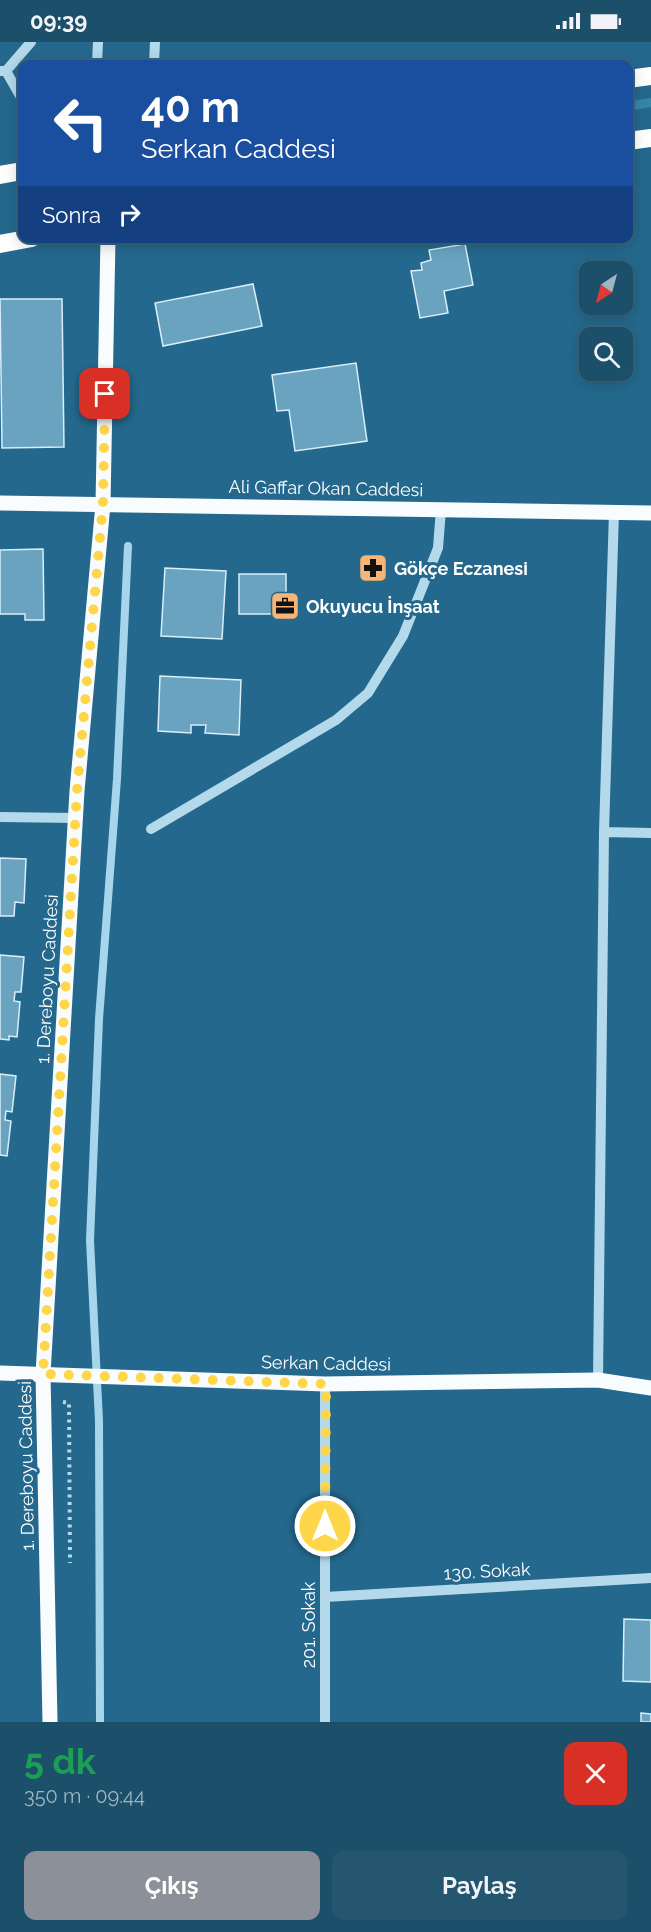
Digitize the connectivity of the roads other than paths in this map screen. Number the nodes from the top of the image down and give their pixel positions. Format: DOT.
graph roads {
  1 [pos="31,42"];
  2 [pos="98,42"];
  3 [pos="155,42"];
  4 [pos="98,60"];
  5 [pos="154,60"];
  6 [pos="3,71"];
  7 [pos="651,76"];
  8 [pos="633,78"];
  9 [pos="18,93"];
  10 [pos="651,138"];
  11 [pos="633,140"];
  12 [pos="18,172"];
  13 [pos="0,175"];
  14 [pos="18,241"];
  15 [pos="108,243"];
  16 [pos="0,244"];
  17 [pos="0,503"];
  18 [pos="103,504"];
  19 [pos="441,509"];
  20 [pos="614,512"];
  21 [pos="651,513"];
  22 [pos="0,817"];
  23 [pos="76,818"];
  24 [pos="151,829"];
  25 [pos="604,832"];
  26 [pos="651,833"];
  27 [pos="0,1373"];
  28 [pos="43,1374"];
  29 [pos="598,1380"];
  30 [pos="326,1384"];
  31 [pos="651,1388"];
  32 [pos="651,1578"];
  33 [pos="325,1597"];
  34 [pos="50,1722"];
  35 [pos="325,1722"];
  1 -- 6 [label="street"];
  2 -- 4 [label="street"];
  3 -- 5 [label="street"];
  6 -- 9 [label="street"];
  7 -- 8 [label="highway"];
  10 -- 11 [label="highway"];
  12 -- 13 [label="highway"];
  14 -- 16 [label="highway"];
  15 -- 18 [label="main road, 1. Dereboyu Caddesi"];
  17 -- 18 [label="main road, Ali Gaffar Okan Caddesi"];
  18 -- 19 [label="main road, Ali Gaffar Okan Caddesi"];
  18 -- 23 [label="main road, 1. Dereboyu Caddesi"];
  19 -- 20 [label="main road, Ali Gaffar Okan Caddesi"];
  19 -- 24 [label="street"];
  20 -- 21 [label="main road, Ali Gaffar Okan Caddesi"];
  20 -- 25 [label="street"];
  22 -- 23 [label="street"];
  23 -- 28 [label="main road, 1. Dereboyu Caddesi"];
  25 -- 26 [label="street"];
  25 -- 29 [label="street"];
  27 -- 28 [label="main road, Serkan Caddesi"];
  28 -- 30 [label="main road, Serkan Caddesi"];
  28 -- 34 [label="main road, 1. Dereboyu Caddesi"];
  29 -- 30 [label="main road, Serkan Caddesi"];
  29 -- 31 [label="main road, Serkan Caddesi"];
  30 -- 33 [label="street, 201. Sokak"];
  32 -- 33 [label="street, 130. Sokak"];
  33 -- 35 [label="street, 201. Sokak"];
}
